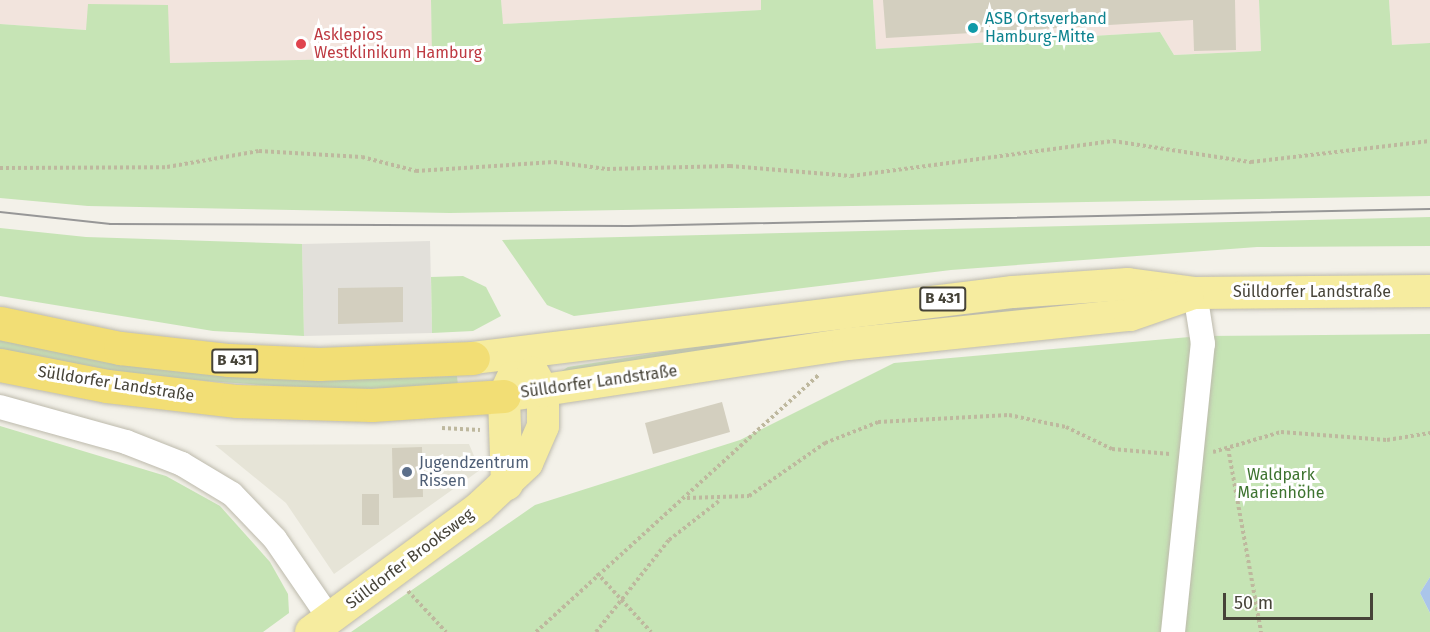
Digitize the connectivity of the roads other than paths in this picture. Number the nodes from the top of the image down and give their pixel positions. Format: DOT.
graph roads {
  1 [pos="1430,291"];
  2 [pos="1195,293"];
  3 [pos="0,323"];
  4 [pos="523,354"];
  5 [pos="473,358"];
  6 [pos="0,364"];
  7 [pos="543,391"];
  8 [pos="504,396"];
  9 [pos="0,407"];
  10 [pos="507,484"];
  11 [pos="320,626"];
  12 [pos="1173,632"];
  1 -- 2 [label="main road, Sülldorfer Landstraße / B 431"];
  2 -- 4 [label="main road, Sülldorfer Landstraße / B 431"];
  2 -- 7 [label="main road, Sülldorfer Landstraße / B 431"];
  2 -- 12 [label="street"];
  3 -- 5 [label="highway, Sülldorfer Landstraße / B 431"];
  4 -- 5 [label="main road, Sülldorfer Landstraße / B 431"];
  4 -- 7 [label="main road, Sülldorfer Brooksweg"];
  4 -- 8 [label="main road"];
  6 -- 8 [label="highway, Sülldorfer Landstraße / B 431"];
  7 -- 8 [label="main road, Sülldorfer Landstraße / B 431"];
  7 -- 10 [label="main road, Sülldorfer Brooksweg"];
  8 -- 10 [label="main road"];
  9 -- 11 [label="street"];
  10 -- 11 [label="main road, Sülldorfer Brooksweg"];
}
